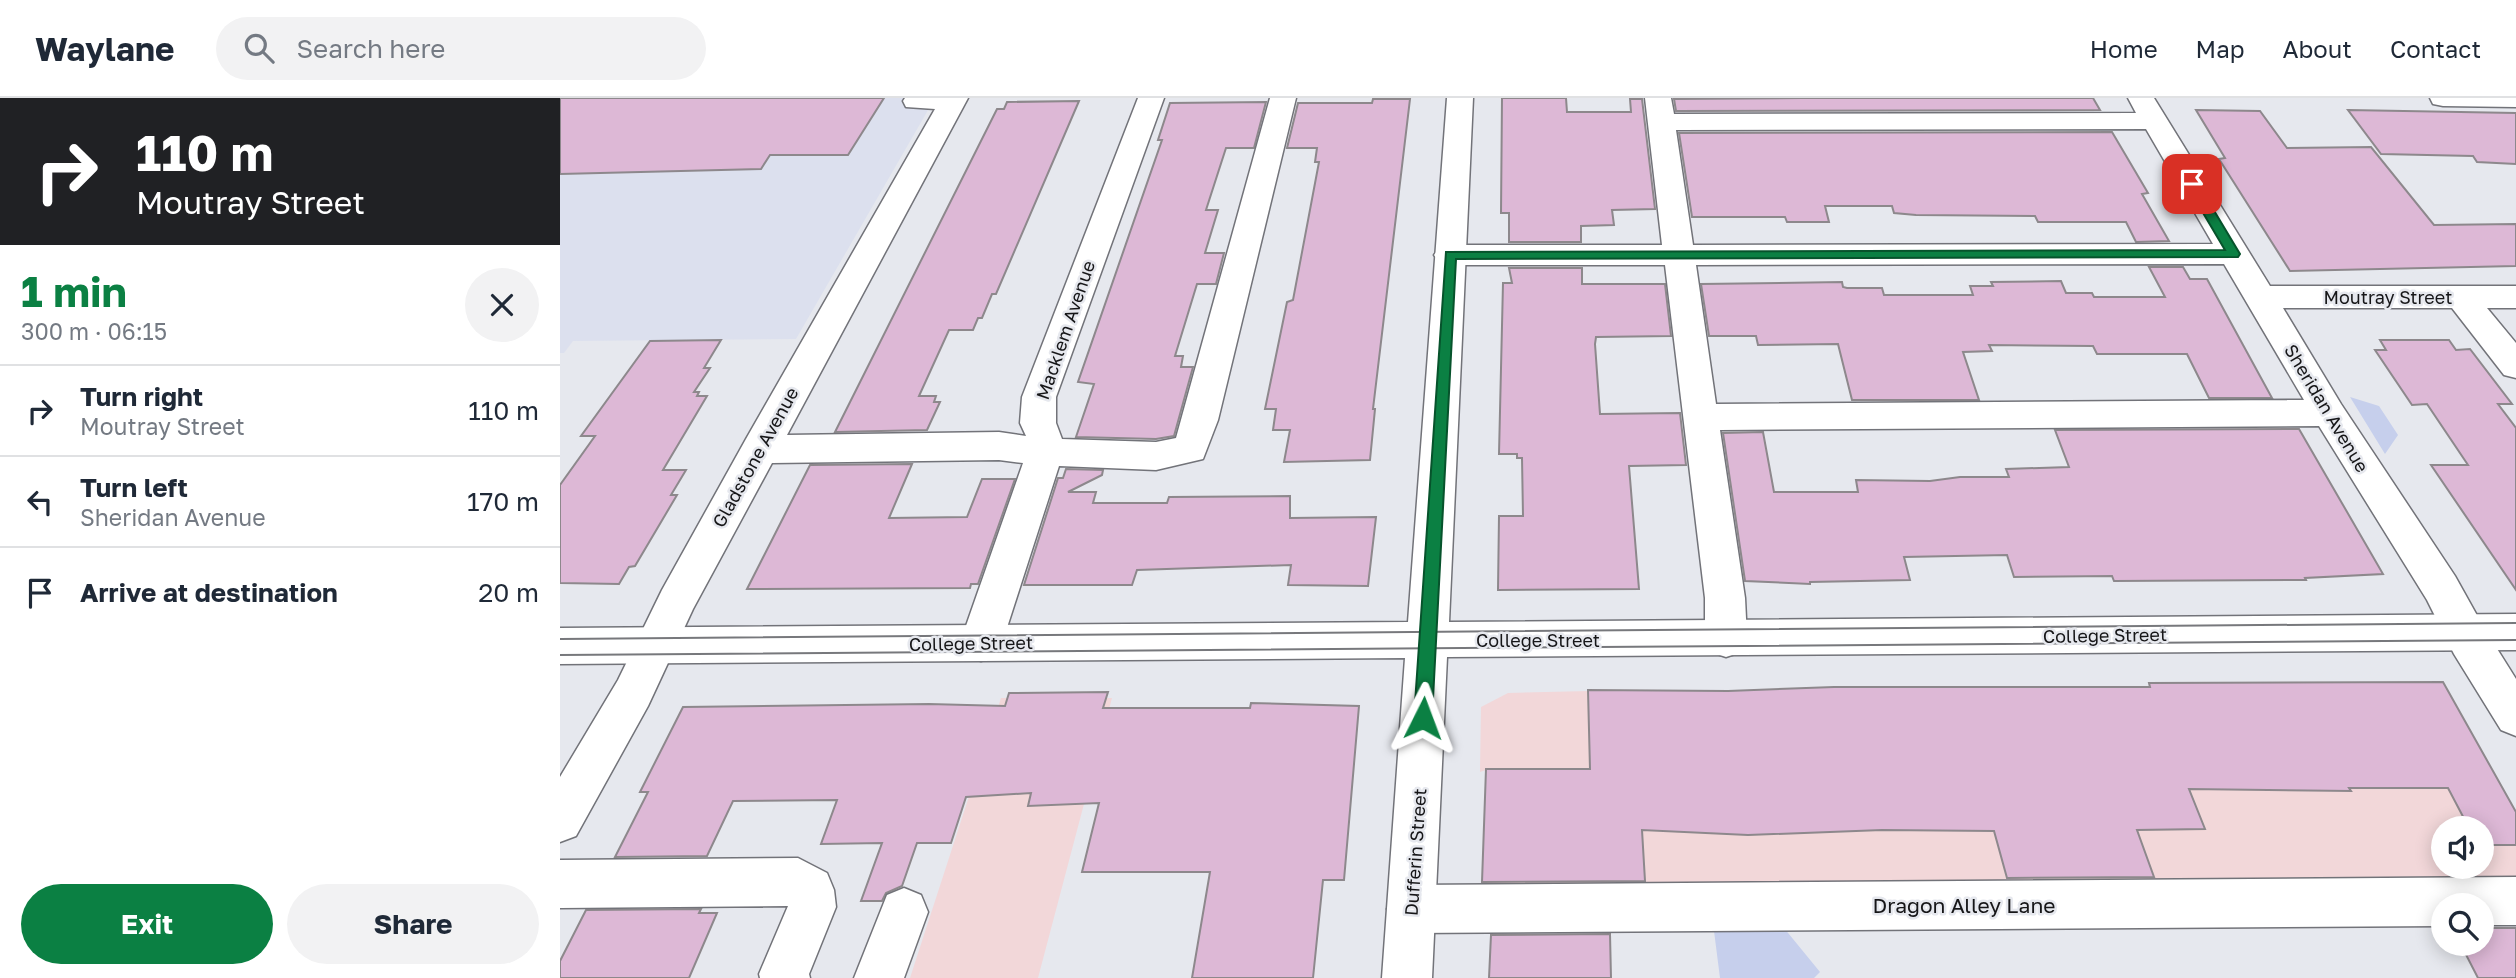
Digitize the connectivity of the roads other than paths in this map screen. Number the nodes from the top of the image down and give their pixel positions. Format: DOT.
graph roads {
  1 [pos="1283,98"];
  2 [pos="1460,98"];
  3 [pos="2443,98"];
  4 [pos="955,99"];
  5 [pos="1150,99"];
  6 [pos="2516,99"];
  7 [pos="916,101"];
  8 [pos="2148,109"];
  9 [pos="1659,110"];
  10 [pos="1680,254"];
  11 [pos="2234,254"];
  12 [pos="1450,255"];
  13 [pos="2261,297"];
  14 [pos="2460,297"];
  15 [pos="2516,297"];
  16 [pos="2516,366"];
  17 [pos="2329,413"];
  18 [pos="1699,417"];
  19 [pos="759,449"];
  20 [pos="1045,452"];
  21 [pos="2464,632"];
  22 [pos="2516,632"];
  23 [pos="1726,639"];
  24 [pos="1428,641"];
  25 [pos="981,643"];
  26 [pos="560,646"];
  27 [pos="655,648"];
  28 [pos="2516,716"];
  29 [pos="560,820"];
  30 [pos="560,884"];
  31 [pos="2516,901"];
  32 [pos="1411,909"];
  33 [pos="904,912"];
  34 [pos="785,978"];
  35 [pos="879,978"];
  36 [pos="1407,978"];
  1 -- 20 [label="street"];
  2 -- 12 [label="street, Dufferin Street"];
  3 -- 6 [label="street"];
  4 -- 7 [label="street"];
  4 -- 19 [label="street, Gladstone Avenue"];
  5 -- 20 [label="street, Macklem Avenue"];
  8 -- 9 [label="street"];
  8 -- 11 [label="street, Sheridan Avenue"];
  9 -- 10 [label="street"];
  10 -- 11 [label="street"];
  10 -- 12 [label="street"];
  10 -- 18 [label="street"];
  11 -- 13 [label="street, Sheridan Avenue"];
  12 -- 24 [label="street, Dufferin Street"];
  13 -- 14 [label="street, Moutray Street"];
  13 -- 17 [label="street, Sheridan Avenue"];
  14 -- 15 [label="street, Moutray Street"];
  14 -- 16 [label="street"];
  17 -- 18 [label="street"];
  17 -- 21 [label="street, Sheridan Avenue"];
  18 -- 23 [label="street"];
  19 -- 20 [label="street"];
  19 -- 27 [label="street, Gladstone Avenue"];
  20 -- 25 [label="street, Macklem Avenue"];
  21 -- 22 [label="street, College Street"];
  21 -- 23 [label="street, College Street"];
  21 -- 28 [label="street, Sheridan Avenue"];
  23 -- 24 [label="street, College Street"];
  24 -- 25 [label="street, College Street"];
  24 -- 32 [label="street, Dufferin Street"];
  25 -- 27 [label="street, College Street"];
  26 -- 27 [label="street, College Street"];
  27 -- 29 [label="street, Gladstone Avenue"];
  30 -- 34 [label="street"];
  31 -- 32 [label="street, Dragon Alley Lane"];
  32 -- 36 [label="street, Dufferin Street"];
  33 -- 35 [label="street"];
}
